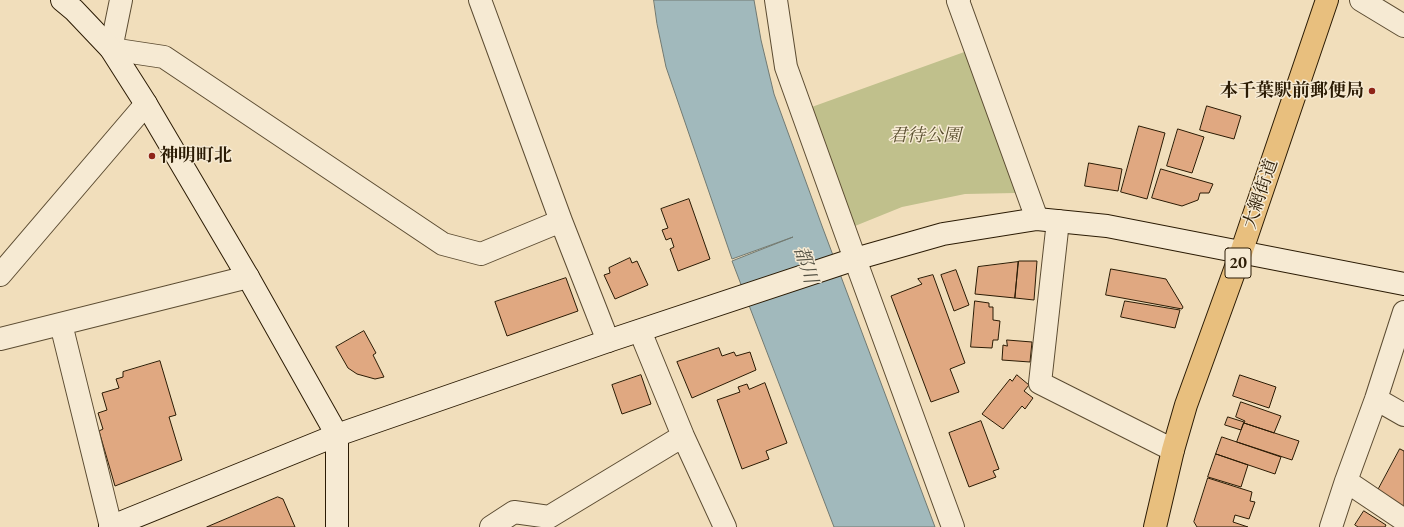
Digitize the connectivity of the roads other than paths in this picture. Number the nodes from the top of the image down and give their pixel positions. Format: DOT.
graph roads {
  1 [pos="62,0"];
  2 [pos="121,0"];
  3 [pos="480,0"];
  4 [pos="776,0"];
  5 [pos="957,0"];
  6 [pos="1327,0"];
  7 [pos="1361,0"];
  8 [pos="1404,26"];
  9 [pos="111,49"];
  10 [pos="146,104"];
  11 [pos="1048,220"];
  12 [pos="561,221"];
  13 [pos="1241,253"];
  14 [pos="855,259"];
  15 [pos="0,275"];
  16 [pos="248,277"];
  17 [pos="1404,284"];
  18 [pos="1404,312"];
  19 [pos="61,324"];
  20 [pos="640,331"];
  21 [pos="0,339"];
  22 [pos="608,342"];
  23 [pos="1376,399"];
  24 [pos="1404,415"];
  25 [pos="337,435"];
  26 [pos="683,436"];
  27 [pos="1173,450"];
  28 [pos="1346,482"];
  29 [pos="146,520"];
  30 [pos="1404,520"];
  31 [pos="110,527"];
  32 [pos="337,527"];
  33 [pos="492,527"];
  34 [pos="725,527"];
  35 [pos="953,527"];
  36 [pos="1155,527"];
  37 [pos="1331,527"];
  1 -- 9 [label="street"];
  2 -- 9 [label="street"];
  3 -- 12 [label="street"];
  4 -- 14 [label="street"];
  5 -- 11 [label="street"];
  6 -- 13 [label="main road, 大網街道 / 20"];
  7 -- 8 [label="street"];
  9 -- 10 [label="street"];
  9 -- 12 [label="street"];
  10 -- 15 [label="street"];
  10 -- 16 [label="street"];
  11 -- 13 [label="street"];
  11 -- 14 [label="street"];
  11 -- 27 [label="street"];
  12 -- 22 [label="street"];
  13 -- 17 [label="street"];
  13 -- 27 [label="main road, 大網街道 / 20"];
  14 -- 20 [label="street"];
  14 -- 35 [label="street"];
  16 -- 19 [label="street"];
  16 -- 25 [label="street"];
  18 -- 23 [label="street"];
  19 -- 21 [label="street"];
  19 -- 31 [label="street"];
  20 -- 22 [label="street"];
  20 -- 26 [label="street"];
  22 -- 25 [label="street"];
  23 -- 24 [label="street"];
  23 -- 28 [label="street"];
  25 -- 29 [label="street"];
  25 -- 32 [label="street"];
  26 -- 33 [label="street"];
  26 -- 34 [label="street"];
  27 -- 36 [label="main road, 大網街道 / 20"];
  28 -- 30 [label="street"];
  28 -- 37 [label="street"];
  29 -- 31 [label="street"];
}
